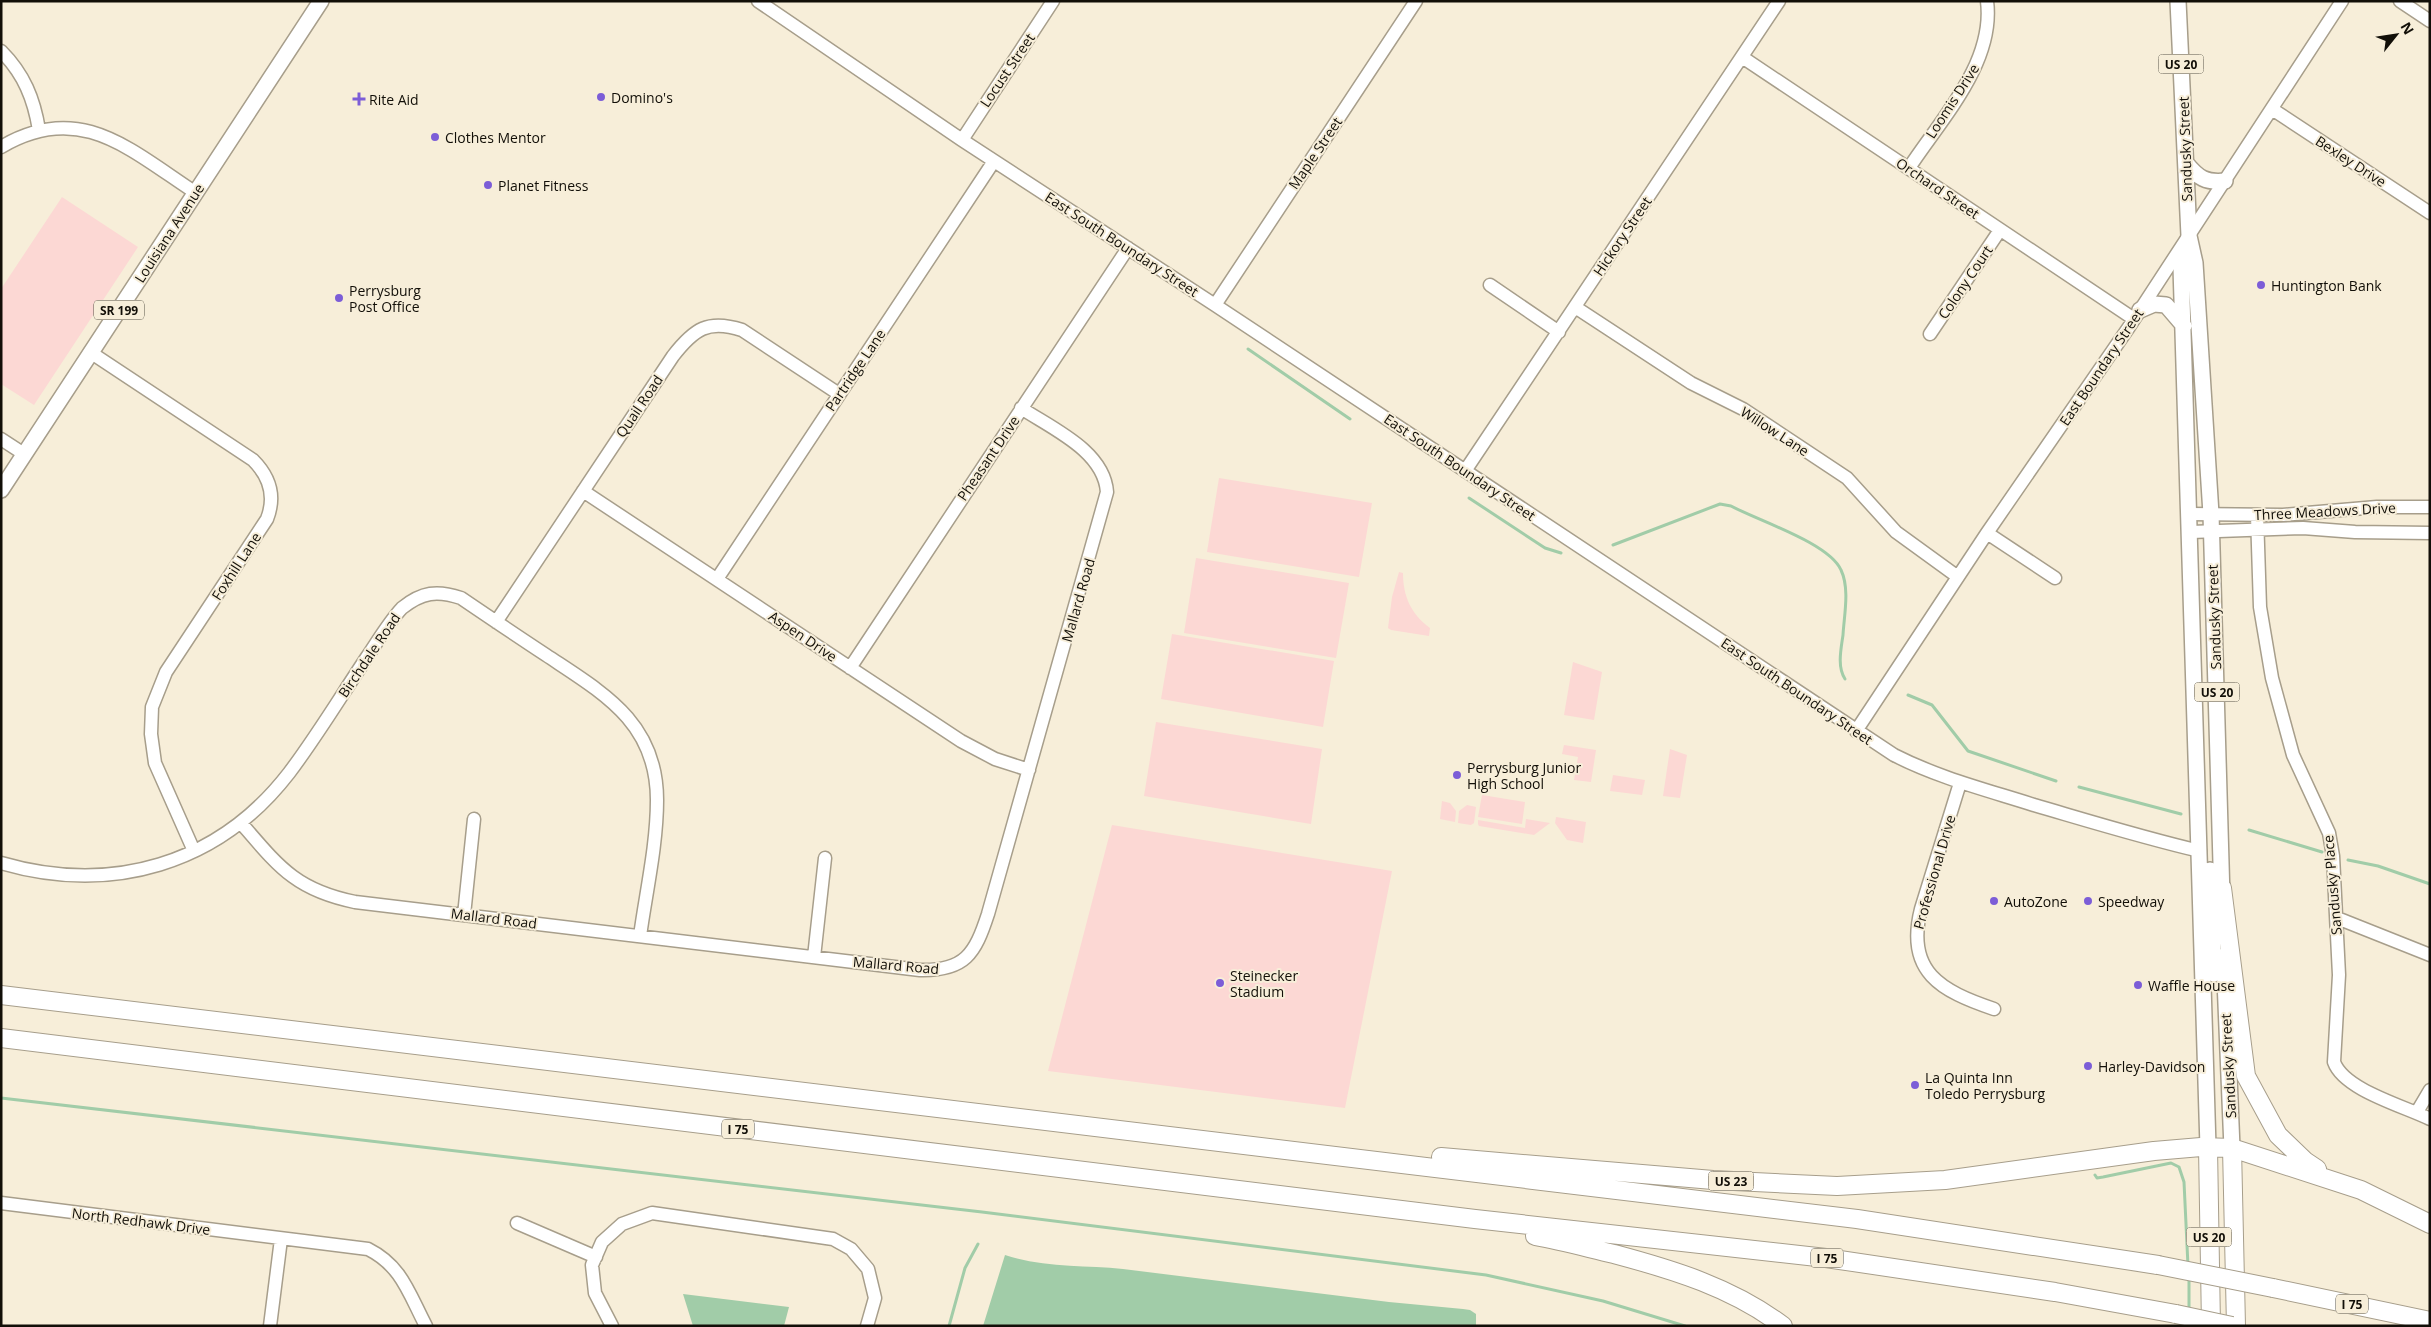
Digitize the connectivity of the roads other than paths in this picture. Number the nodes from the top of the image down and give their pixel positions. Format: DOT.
graph roads {
  1 [pos="321,1"];
  2 [pos="758,1"];
  3 [pos="1053,1"];
  4 [pos="1416,1"];
  5 [pos="1779,1"];
  6 [pos="1987,1"];
  7 [pos="2178,1"];
  8 [pos="2342,1"];
  9 [pos="2400,1"];
  10 [pos="2430,21"];
  11 [pos="1,51"];
  12 [pos="1742,57"];
  13 [pos="2272,109"];
  14 [pos="39,130"];
  15 [pos="962,140"];
  16 [pos="1,147"];
  17 [pos="994,161"];
  18 [pos="2186,163"];
  19 [pos="1909,168"];
  20 [pos="2225,181"];
  21 [pos="196,192"];
  22 [pos="2430,213"];
  23 [pos="2000,230"];
  24 [pos="2188,236"];
  25 [pos="1128,248"];
  26 [pos="1490,284"];
  27 [pos="1215,305"];
  28 [pos="1576,307"];
  29 [pos="2137,314"];
  30 [pos="2184,326"];
  31 [pos="1558,332"];
  32 [pos="1930,334"];
  33 [pos="90,352"];
  34 [pos="839,394"];
  35 [pos="1021,408"];
  36 [pos="1,439"];
  37 [pos="24,454"];
  38 [pos="1465,472"];
  39 [pos="1,490"];
  40 [pos="583,491"];
  41 [pos="2430,507"];
  42 [pos="2190,514"];
  43 [pos="2211,514"];
  44 [pos="2257,515"];
  45 [pos="2257,530"];
  46 [pos="2212,531"];
  47 [pos="2191,532"];
  48 [pos="1987,533"];
  49 [pos="2430,533"];
  50 [pos="1958,577"];
  51 [pos="2055,578"];
  52 [pos="717,579"];
  53 [pos="496,622"];
  54 [pos="850,668"];
  55 [pos="1856,731"];
  56 [pos="1029,770"];
  57 [pos="1960,782"];
  58 [pos="474,819"];
  59 [pos="241,823"];
  60 [pos="194,851"];
  61 [pos="2200,851"];
  62 [pos="825,858"];
  63 [pos="1,863"];
  64 [pos="2222,888"];
  65 [pos="464,915"];
  66 [pos="2337,918"];
  67 [pos="640,936"];
  68 [pos="2430,955"];
  69 [pos="814,957"];
  70 [pos="1,995"];
  71 [pos="1994,1009"];
  72 [pos="2226,1029"];
  73 [pos="1,1038"];
  74 [pos="2430,1090"];
  75 [pos="2416,1112"];
  76 [pos="2430,1119"];
  77 [pos="1229,1142"];
  78 [pos="2208,1147"];
  79 [pos="2232,1148"];
  80 [pos="2332,1179"];
  81 [pos="1,1203"];
  82 [pos="1475,1218"];
  83 [pos="517,1222"];
  84 [pos="2430,1224"];
  85 [pos="281,1239"];
  86 [pos="596,1257"];
  87 [pos="2430,1321"];
  88 [pos="270,1326"];
  89 [pos="426,1326"];
  90 [pos="612,1326"];
  91 [pos="867,1326"];
  92 [pos="1783,1326"];
  93 [pos="2211,1326"];
  94 [pos="2232,1326"];
  95 [pos="2236,1326"];
  1 -- 21 [label="main road, Louisiana Avenue / SR 199"];
  2 -- 15 [label="street, East South Boundary Street"];
  3 -- 15 [label="street, Locust Street"];
  4 -- 27 [label="street, Maple Street"];
  5 -- 12 [label="street, Hickory Street"];
  6 -- 19 [label="street, Loomis Drive"];
  7 -- 18 [label="main road, Sandusky Street / US 20"];
  8 -- 13 [label="street, East Boundary Street"];
  9 -- 10 [label="street"];
  11 -- 14 [label="street"];
  12 -- 19 [label="street, Orchard Street"];
  12 -- 28 [label="street, Hickory Street"];
  13 -- 20 [label="street, East Boundary Street"];
  13 -- 22 [label="street, Bexley Drive"];
  14 -- 16 [label="street"];
  14 -- 21 [label="street"];
  15 -- 17 [label="street, East South Boundary Street"];
  17 -- 25 [label="street, East South Boundary Street"];
  17 -- 34 [label="street, Partridge Lane"];
  18 -- 20 [label="main road"];
  18 -- 24 [label="main road, Sandusky Street / US 20"];
  19 -- 23 [label="street, Orchard Street"];
  20 -- 24 [label="street, East Boundary Street"];
  21 -- 33 [label="main road, Louisiana Avenue / SR 199"];
  23 -- 29 [label="street, Orchard Street"];
  23 -- 32 [label="street, Colony Court"];
  24 -- 29 [label="street, East Boundary Street"];
  24 -- 30 [label="main road, Sandusky Street / US 20"];
  24 -- 43 [label="main road, Sandusky Street / US 20"];
  25 -- 27 [label="street, East South Boundary Street"];
  25 -- 35 [label="street, Pheasant Drive"];
  26 -- 31 [label="street"];
  27 -- 38 [label="street, East South Boundary Street"];
  28 -- 31 [label="street, Hickory Street"];
  28 -- 50 [label="street, Willow Lane"];
  29 -- 30 [label="main road"];
  29 -- 48 [label="street, East Boundary Street"];
  30 -- 42 [label="main road, Sandusky Street / US 20"];
  31 -- 38 [label="street, Hickory Street"];
  33 -- 37 [label="main road, Louisiana Avenue / SR 199"];
  33 -- 60 [label="street, Foxhill Lane"];
  34 -- 40 [label="street, Quail Road"];
  34 -- 52 [label="street, Partridge Lane"];
  35 -- 54 [label="street, Pheasant Drive"];
  35 -- 56 [label="street, Mallard Road"];
  36 -- 37 [label="street"];
  37 -- 39 [label="main road, Louisiana Avenue / SR 199"];
  38 -- 55 [label="street, East South Boundary Street"];
  40 -- 52 [label="street, Aspen Drive"];
  40 -- 53 [label="street, Quail Road"];
  41 -- 44 [label="street, Three Meadows Drive"];
  42 -- 43 [label="street, Three Meadows Drive"];
  42 -- 47 [label="main road, Sandusky Street / US 20"];
  43 -- 44 [label="street, Three Meadows Drive"];
  43 -- 46 [label="main road, Sandusky Street / US 20"];
  44 -- 45 [label="street, Sandusky Place"];
  45 -- 46 [label="street, Three Meadows Drive"];
  45 -- 49 [label="street, Three Meadows Drive"];
  45 -- 66 [label="street, Sandusky Place"];
  46 -- 47 [label="street, Three Meadows Drive"];
  46 -- 64 [label="main road, Sandusky Street / US 20"];
  47 -- 61 [label="main road, Sandusky Street / US 20"];
  48 -- 50 [label="street, East Boundary Street"];
  48 -- 51 [label="street"];
  50 -- 55 [label="street, East Boundary Street"];
  52 -- 54 [label="street, Aspen Drive"];
  53 -- 59 [label="street, Birchdale Road"];
  53 -- 67 [label="street, Birchdale Road"];
  54 -- 56 [label="street, Aspen Drive"];
  55 -- 57 [label="street, East South Boundary Street"];
  56 -- 69 [label="street, Mallard Road"];
  57 -- 61 [label="street, East South Boundary Street"];
  57 -- 71 [label="street, Professional Drive"];
  58 -- 65 [label="street"];
  59 -- 60 [label="street, Birchdale Road"];
  59 -- 65 [label="street, Mallard Road"];
  60 -- 63 [label="street, Birchdale Road"];
  61 -- 72 [label="main road"];
  61 -- 78 [label="main road, Sandusky Street / US 20"];
  62 -- 69 [label="street"];
  64 -- 72 [label="main road, Sandusky Street / US 20"];
  64 -- 80 [label="highway"];
  65 -- 67 [label="street, Mallard Road"];
  66 -- 68 [label="street"];
  66 -- 75 [label="street, Sandusky Place"];
  67 -- 69 [label="street, Mallard Road"];
  70 -- 77 [label="highway, I 75"];
  72 -- 79 [label="main road, Sandusky Street / US 20"];
  73 -- 82 [label="highway, I 75"];
  74 -- 75 [label="street"];
  75 -- 76 [label="street, Sandusky Place"];
  77 -- 78 [label="highway, US 23"];
  77 -- 87 [label="highway, I 75, bridge"];
  78 -- 79 [label="highway, US 23"];
  78 -- 93 [label="highway, US 20"];
  79 -- 80 [label="highway"];
  79 -- 95 [label="highway, US 20"];
  80 -- 84 [label="highway"];
  81 -- 85 [label="street, North Redhawk Drive"];
  82 -- 92 [label="highway"];
  82 -- 94 [label="highway, I 75, bridge"];
  83 -- 86 [label="street"];
  85 -- 88 [label="street"];
  85 -- 89 [label="street, North Redhawk Drive"];
  86 -- 90 [label="street"];
  86 -- 91 [label="street"];
}
